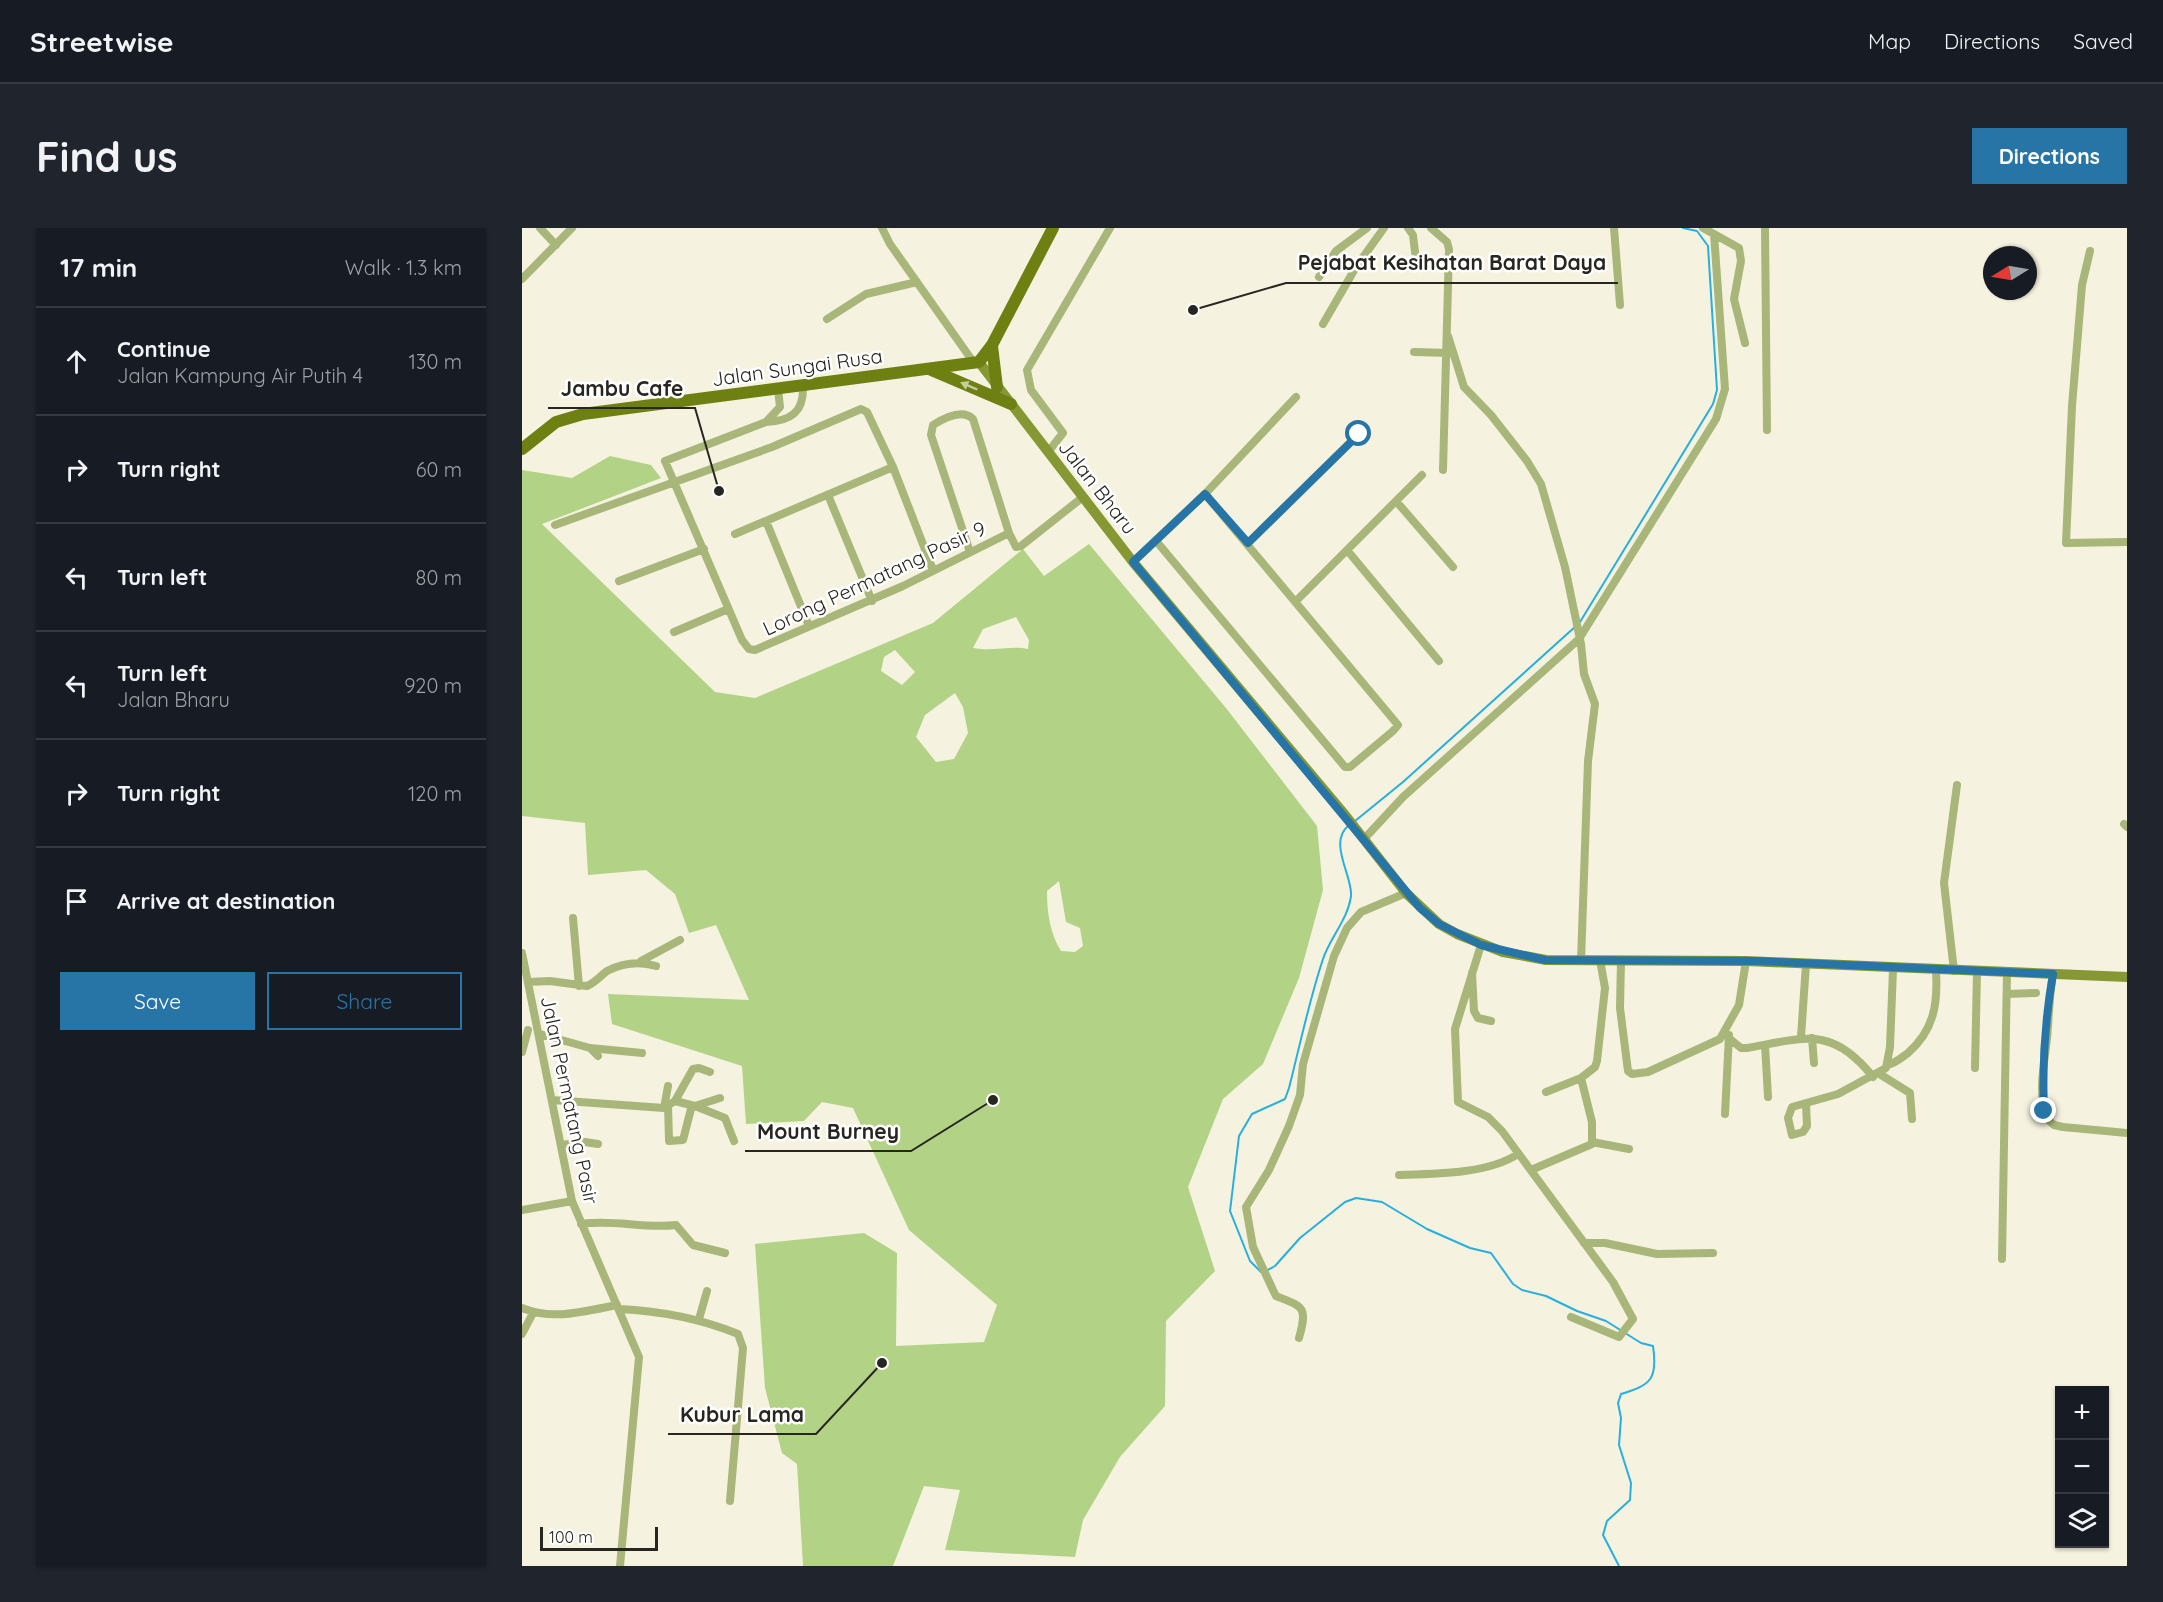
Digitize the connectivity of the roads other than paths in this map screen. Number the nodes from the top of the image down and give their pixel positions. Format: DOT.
graph roads {
  1 [pos="540,228"];
  2 [pos="572,228"];
  3 [pos="882,228"];
  4 [pos="1053,228"];
  5 [pos="1110,228"];
  6 [pos="1366,228"];
  7 [pos="1384,228"];
  8 [pos="1408,228"];
  9 [pos="1431,228"];
  10 [pos="1614,228"];
  11 [pos="1703,228"];
  12 [pos="1766,228"];
  13 [pos="1714,234"];
  14 [pos="556,245"];
  15 [pos="2090,251"];
  16 [pos="1415,252"];
  17 [pos="1319,277"];
  18 [pos="522,279"];
  19 [pos="917,282"];
  20 [pos="1620,305"];
  21 [pos="827,319"];
  22 [pos="1323,324"];
  23 [pos="1448,336"];
  24 [pos="1745,343"];
  25 [pos="992,345"];
  26 [pos="1414,352"];
  27 [pos="1446,353"];
  28 [pos="1455,353"];
  29 [pos="977,362"];
  30 [pos="927,369"];
  31 [pos="803,386"];
  32 [pos="997,387"];
  33 [pos="778,389"];
  34 [pos="1296,398"];
  35 [pos="1011,404"];
  36 [pos="766,422"];
  37 [pos="1767,430"];
  38 [pos="1359,434"];
  39 [pos="522,449"];
  40 [pos="1048,452"];
  41 [pos="893,467"];
  42 [pos="1443,470"];
  43 [pos="1422,475"];
  44 [pos="676,483"];
  45 [pos="1205,494"];
  46 [pos="828,495"];
  47 [pos="1083,497"];
  48 [pos="1396,501"];
  49 [pos="766,521"];
  50 [pos="555,525"];
  51 [pos="1009,533"];
  52 [pos="735,534"];
  53 [pos="1157,542"];
  54 [pos="2127,542"];
  55 [pos="1248,543"];
  56 [pos="704,549"];
  57 [pos="1347,550"];
  58 [pos="970,552"];
  59 [pos="1133,562"];
  60 [pos="1453,567"];
  61 [pos="933,570"];
  62 [pos="619,581"];
  63 [pos="872,601"];
  64 [pos="1296,601"];
  65 [pos="728,609"];
  66 [pos="809,627"];
  67 [pos="674,632"];
  68 [pos="1578,635"];
  69 [pos="1439,661"];
  70 [pos="1957,785"];
  71 [pos="1364,839"];
  72 [pos="1406,893"];
  73 [pos="573,918"];
  74 [pos="680,940"];
  75 [pos="1481,945"];
  76 [pos="522,953"];
  77 [pos="1600,960"];
  78 [pos="1621,960"];
  79 [pos="641,961"];
  80 [pos="1581,961"];
  81 [pos="1746,961"];
  82 [pos="1806,964"];
  83 [pos="656,966"];
  84 [pos="1893,969"];
  85 [pos="1936,971"];
  86 [pos="1954,971"];
  87 [pos="1472,972"];
  88 [pos="1977,972"];
  89 [pos="2007,972"];
  90 [pos="2053,974"];
  91 [pos="2127,977"];
  92 [pos="528,982"];
  93 [pos="579,986"];
  94 [pos="2036,993"];
  95 [pos="2007,994"];
  96 [pos="1491,1021"];
  97 [pos="1727,1028"];
  98 [pos="525,1030"];
  99 [pos="539,1031"];
  100 [pos="1801,1037"];
  101 [pos="1812,1038"];
  102 [pos="1730,1039"];
  103 [pos="1764,1045"];
  104 [pos="590,1048"];
  105 [pos="522,1052"];
  106 [pos="642,1053"];
  107 [pos="598,1056"];
  108 [pos="1814,1063"];
  109 [pos="1887,1065"];
  110 [pos="1976,1068"];
  111 [pos="710,1072"];
  112 [pos="1876,1075"];
  113 [pos="1581,1078"];
  114 [pos="668,1086"];
  115 [pos="1546,1092"];
  116 [pos="1768,1097"];
  117 [pos="720,1098"];
  118 [pos="552,1100"];
  119 [pos="1806,1104"];
  120 [pos="669,1105"];
  121 [pos="693,1106"];
  122 [pos="1725,1114"];
  123 [pos="1912,1119"];
  124 [pos="2127,1133"];
  125 [pos="734,1141"];
  126 [pos="1592,1142"];
  127 [pos="597,1144"];
  128 [pos="561,1145"];
  129 [pos="1629,1149"];
  130 [pos="1518,1154"];
  131 [pos="1531,1170"];
  132 [pos="1399,1175"];
  133 [pos="572,1202"];
  134 [pos="522,1210"];
  135 [pos="581,1224"];
  136 [pos="1584,1244"];
  137 [pos="724,1252"];
  138 [pos="1713,1253"];
  139 [pos="2002,1259"];
  140 [pos="707,1290"];
  141 [pos="618,1307"];
  142 [pos="522,1308"];
  143 [pos="533,1312"];
  144 [pos="1571,1317"];
  145 [pos="699,1319"];
  146 [pos="522,1334"];
  147 [pos="1299,1338"];
  148 [pos="730,1501"];
  149 [pos="620,1566"];
  1 -- 14 [label="street"];
  2 -- 14 [label="street"];
  3 -- 19 [label="street"];
  4 -- 25 [label="main road"];
  5 -- 40 [label="street"];
  6 -- 17 [label="street"];
  7 -- 22 [label="street"];
  8 -- 16 [label="street"];
  9 -- 23 [label="street"];
  10 -- 20 [label="street"];
  11 -- 13 [label="street"];
  12 -- 37 [label="street"];
  13 -- 24 [label="street"];
  13 -- 68 [label="street"];
  14 -- 18 [label="street"];
  15 -- 54 [label="street"];
  19 -- 21 [label="street"];
  19 -- 29 [label="street"];
  23 -- 27 [label="street"];
  23 -- 28 [label="street"];
  25 -- 29 [label="main road"];
  25 -- 32 [label="main road"];
  26 -- 27 [label="street"];
  27 -- 28 [label="street"];
  27 -- 42 [label="street"];
  28 -- 68 [label="street"];
  29 -- 30 [label="main road, Jalan Sungai Rusa"];
  29 -- 32 [label="main road, Jalan Bharu"];
  30 -- 31 [label="main road, Jalan Sungai Rusa"];
  35 -- 30 [label="main road, one-way"];
  31 -- 33 [label="main road, Jalan Sungai Rusa"];
  31 -- 36 [label="street"];
  32 -- 35 [label="main road, Jalan Bharu"];
  33 -- 36 [label="street"];
  33 -- 39 [label="main road, Jalan Sungai Rusa"];
  34 -- 45 [label="street"];
  35 -- 40 [label="main road, Jalan Bharu"];
  36 -- 44 [label="street"];
  38 -- 55 [label="street"];
  40 -- 47 [label="main road, Jalan Bharu"];
  41 -- 44 [label="street"];
  41 -- 46 [label="street"];
  41 -- 61 [label="street"];
  43 -- 48 [label="street"];
  44 -- 50 [label="street"];
  44 -- 56 [label="street"];
  45 -- 53 [label="street"];
  45 -- 55 [label="street"];
  46 -- 49 [label="street"];
  46 -- 63 [label="street"];
  47 -- 51 [label="street"];
  47 -- 59 [label="main road, Jalan Bharu"];
  48 -- 57 [label="street"];
  48 -- 60 [label="street"];
  49 -- 52 [label="street"];
  49 -- 66 [label="street"];
  51 -- 58 [label="street, Lorong Permatang Pasir 9"];
  51 -- 58 [label="street"];
  53 -- 59 [label="street"];
  53 -- 64 [label="street"];
  55 -- 64 [label="street"];
  56 -- 62 [label="street"];
  56 -- 65 [label="street"];
  57 -- 64 [label="street"];
  57 -- 69 [label="street"];
  58 -- 61 [label="street, Lorong Permatang Pasir 9"];
  59 -- 71 [label="main road, Jalan Bharu"];
  61 -- 63 [label="street, Lorong Permatang Pasir 9"];
  63 -- 66 [label="street, Lorong Permatang Pasir 9"];
  65 -- 66 [label="street, Lorong Permatang Pasir 9"];
  65 -- 67 [label="street"];
  68 -- 71 [label="street"];
  68 -- 80 [label="street"];
  70 -- 86 [label="street"];
  71 -- 72 [label="main road, Jalan Bharu"];
  72 -- 75 [label="main road, Jalan Bharu"];
  72 -- 147 [label="street"];
  73 -- 93 [label="street"];
  74 -- 79 [label="street"];
  75 -- 80 [label="main road, Jalan Bharu"];
  75 -- 87 [label="street"];
  76 -- 92 [label="street, Jalan Permatang Pasir"];
  77 -- 78 [label="main road, Jalan Bharu"];
  77 -- 80 [label="main road, Jalan Bharu"];
  77 -- 113 [label="street"];
  78 -- 81 [label="main road, Jalan Bharu"];
  78 -- 97 [label="street"];
  79 -- 83 [label="street"];
  79 -- 93 [label="street"];
  81 -- 82 [label="main road, Jalan Bharu"];
  81 -- 97 [label="street"];
  82 -- 84 [label="main road, Jalan Bharu"];
  82 -- 100 [label="street"];
  84 -- 85 [label="main road, Jalan Bharu"];
  84 -- 109 [label="street"];
  85 -- 86 [label="main road, Jalan Bharu"];
  85 -- 109 [label="street"];
  86 -- 88 [label="main road, Jalan Bharu"];
  87 -- 96 [label="street"];
  87 -- 130 [label="street"];
  88 -- 89 [label="main road, Jalan Bharu"];
  88 -- 110 [label="street"];
  89 -- 90 [label="main road, Jalan Bharu"];
  89 -- 95 [label="street"];
  90 -- 91 [label="main road, Jalan Bharu"];
  90 -- 124 [label="street"];
  92 -- 93 [label="street"];
  92 -- 99 [label="street, Jalan Permatang Pasir"];
  94 -- 95 [label="street"];
  95 -- 139 [label="street"];
  97 -- 102 [label="street"];
  98 -- 99 [label="street"];
  98 -- 105 [label="street"];
  99 -- 104 [label="street"];
  99 -- 118 [label="street, Jalan Permatang Pasir"];
  100 -- 101 [label="street"];
  100 -- 103 [label="street"];
  101 -- 108 [label="street"];
  101 -- 112 [label="street"];
  102 -- 103 [label="street"];
  102 -- 122 [label="street"];
  103 -- 116 [label="street"];
  104 -- 106 [label="street"];
  104 -- 107 [label="street"];
  109 -- 112 [label="street"];
  111 -- 120 [label="street"];
  112 -- 119 [label="street"];
  112 -- 123 [label="street"];
  113 -- 115 [label="street"];
  113 -- 126 [label="street"];
  114 -- 120 [label="street"];
  117 -- 121 [label="street"];
  118 -- 120 [label="street"];
  118 -- 128 [label="street, Jalan Permatang Pasir"];
  120 -- 121 [label="street"];
  120 -- 121 [label="street"];
  121 -- 125 [label="street"];
  126 -- 129 [label="street"];
  126 -- 131 [label="street"];
  127 -- 128 [label="street"];
  128 -- 133 [label="street, Jalan Permatang Pasir"];
  130 -- 131 [label="street"];
  130 -- 132 [label="street"];
  131 -- 136 [label="street"];
  133 -- 134 [label="street"];
  133 -- 135 [label="street, Jalan Permatang Pasir"];
  135 -- 137 [label="street"];
  135 -- 141 [label="street, Jalan Permatang Pasir"];
  136 -- 138 [label="street"];
  136 -- 144 [label="street"];
  140 -- 145 [label="street"];
  141 -- 143 [label="street"];
  141 -- 145 [label="street"];
  141 -- 149 [label="street, Jalan Permatang Pasir"];
  142 -- 143 [label="street"];
  143 -- 146 [label="street"];
  145 -- 148 [label="street"];
}
